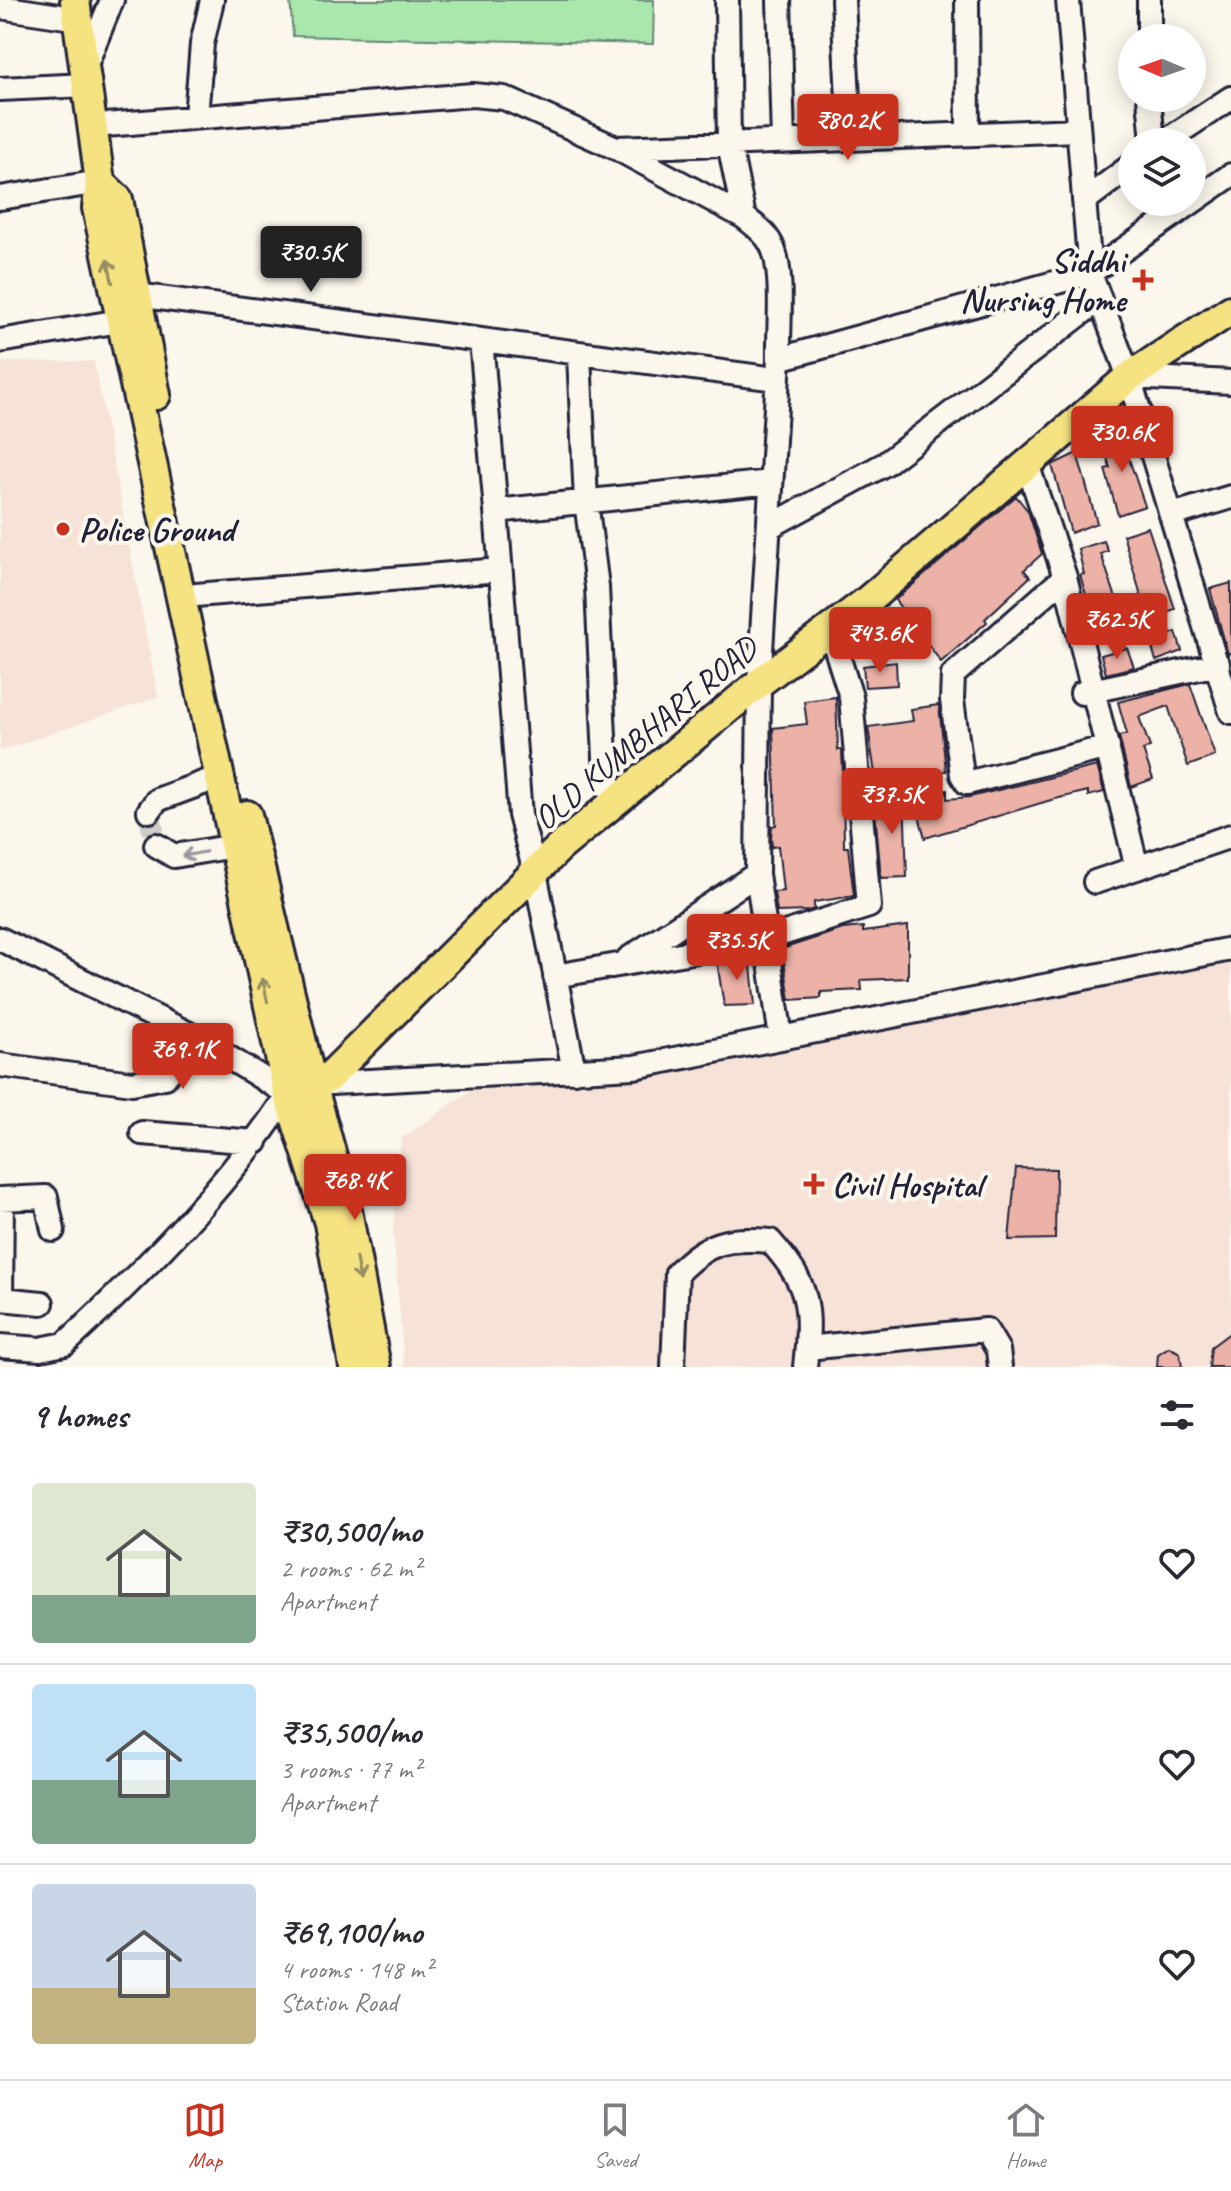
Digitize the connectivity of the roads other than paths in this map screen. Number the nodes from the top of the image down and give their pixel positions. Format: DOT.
graph roads {
  1 [pos="112,0"];
  2 [pos="212,0"];
  3 [pos="727,0"];
  4 [pos="779,0"];
  5 [pos="843,0"];
  6 [pos="967,0"];
  7 [pos="1068,0"];
  8 [pos="1149,0"];
  9 [pos="0,7"];
  10 [pos="77,10"];
  11 [pos="1149,24"];
  12 [pos="86,76"];
  13 [pos="0,89"];
  14 [pos="1230,101"];
  15 [pos="196,117"];
  16 [pos="93,126"];
  17 [pos="1187,128"];
  18 [pos="1078,130"];
  19 [pos="968,134"];
  20 [pos="850,139"];
  21 [pos="783,142"];
  22 [pos="729,144"];
  23 [pos="616,148"];
  24 [pos="1231,175"];
  25 [pos="1118,176"];
  26 [pos="100,182"];
  27 [pos="0,198"];
  28 [pos="1084,201"];
  29 [pos="744,217"];
  30 [pos="1090,273"];
  31 [pos="136,295"];
  32 [pos="1100,299"];
  33 [pos="1231,310"];
  34 [pos="120,321"];
  35 [pos="481,340"];
  36 [pos="0,341"];
  37 [pos="579,355"];
  38 [pos="777,369"];
  39 [pos="1129,377"];
  40 [pos="1231,382"];
  41 [pos="1027,464"];
  42 [pos="771,482"];
  43 [pos="1231,497"];
  44 [pos="586,501"];
  45 [pos="496,511"];
  46 [pos="1172,515"];
  47 [pos="769,527"];
  48 [pos="500,570"];
  49 [pos="1065,577"];
  50 [pos="196,595"];
  51 [pos="830,630"];
  52 [pos="1218,664"];
  53 [pos="759,683"];
  54 [pos="1087,692"];
  55 [pos="1231,712"];
  56 [pos="1108,747"];
  57 [pos="219,777"];
  58 [pos="612,804"];
  59 [pos="149,811"];
  60 [pos="1231,836"];
  61 [pos="156,845"];
  62 [pos="234,846"];
  63 [pos="1137,868"];
  64 [pos="535,872"];
  65 [pos="757,874"];
  66 [pos="1095,882"];
  67 [pos="0,939"];
  68 [pos="766,939"];
  69 [pos="1231,949"];
  70 [pos="621,964"];
  71 [pos="555,976"];
  72 [pos="197,1038"];
  73 [pos="781,1038"];
  74 [pos="0,1065"];
  75 [pos="574,1071"];
  76 [pos="300,1089"];
  77 [pos="142,1133"];
  78 [pos="256,1142"];
  79 [pos="1,1199"];
  80 [pos="53,1230"];
  81 [pos="42,1303"];
  82 [pos="0,1346"];
  83 [pos="24,1347"];
  84 [pos="806,1358"];
  85 [pos="12,1367"];
  86 [pos="354,1367"];
  87 [pos="376,1367"];
  88 [pos="673,1367"];
  89 [pos="1000,1367"];
  1 -- 12 [label="street"];
  2 -- 15 [label="street"];
  3 -- 22 [label="street"];
  4 -- 21 [label="street"];
  5 -- 20 [label="street"];
  6 -- 19 [label="street"];
  7 -- 18 [label="street"];
  8 -- 11 [label="street"];
  9 -- 10 [label="street"];
  10 -- 12 [label="main road"];
  12 -- 13 [label="street"];
  12 -- 16 [label="main road"];
  14 -- 17 [label="street"];
  15 -- 16 [label="street"];
  15 -- 23 [label="street"];
  16 -- 26 [label="main road"];
  18 -- 19 [label="street"];
  18 -- 28 [label="street"];
  19 -- 20 [label="street"];
  20 -- 21 [label="street"];
  21 -- 22 [label="street"];
  22 -- 23 [label="street"];
  22 -- 29 [label="street"];
  23 -- 29 [label="street"];
  24 -- 30 [label="street"];
  25 -- 28 [label="street"];
  26 -- 27 [label="street"];
  26 -- 31 [label="main road"];
  34 -- 26 [label="main road, one-way"];
  28 -- 30 [label="street"];
  29 -- 38 [label="street"];
  30 -- 32 [label="street"];
  30 -- 38 [label="street"];
  31 -- 35 [label="street"];
  31 -- 50 [label="main road"];
  32 -- 39 [label="street"];
  32 -- 47 [label="street"];
  33 -- 39 [label="main road, OLD KUMBHARI ROAD"];
  34 -- 36 [label="street"];
  34 -- 57 [label="main road"];
  35 -- 37 [label="street"];
  35 -- 45 [label="street"];
  37 -- 38 [label="street"];
  37 -- 44 [label="street"];
  38 -- 42 [label="street"];
  39 -- 40 [label="street"];
  39 -- 41 [label="main road, OLD KUMBHARI ROAD"];
  39 -- 46 [label="street"];
  41 -- 49 [label="street"];
  41 -- 51 [label="main road, OLD KUMBHARI ROAD"];
  42 -- 44 [label="street"];
  42 -- 47 [label="street"];
  43 -- 46 [label="street"];
  44 -- 45 [label="street"];
  44 -- 58 [label="street"];
  45 -- 48 [label="street"];
  46 -- 52 [label="street"];
  47 -- 53 [label="street"];
  48 -- 50 [label="street"];
  48 -- 64 [label="street"];
  49 -- 54 [label="street"];
  49 -- 56 [label="street"];
  50 -- 76 [label="main road"];
  51 -- 53 [label="main road, OLD KUMBHARI ROAD"];
  51 -- 68 [label="street"];
  52 -- 54 [label="street"];
  52 -- 55 [label="street"];
  53 -- 58 [label="main road, OLD KUMBHARI ROAD"];
  53 -- 65 [label="street"];
  54 -- 56 [label="street"];
  56 -- 63 [label="street"];
  57 -- 59 [label="street"];
  57 -- 62 [label="main road"];
  58 -- 64 [label="main road, OLD KUMBHARI ROAD"];
  60 -- 63 [label="street"];
  62 -- 61 [label="street, one-way"];
  76 -- 62 [label="main road, one-way"];
  63 -- 66 [label="street"];
  64 -- 71 [label="street"];
  64 -- 76 [label="main road, OLD KUMBHARI ROAD"];
  65 -- 68 [label="street"];
  65 -- 70 [label="street"];
  67 -- 72 [label="street"];
  68 -- 70 [label="street"];
  68 -- 73 [label="street"];
  69 -- 73 [label="street"];
  70 -- 71 [label="street"];
  71 -- 75 [label="street"];
  72 -- 74 [label="street"];
  72 -- 76 [label="street"];
  73 -- 75 [label="street"];
  75 -- 76 [label="street"];
  76 -- 78 [label="street"];
  76 -- 86 [label="main road"];
  76 -- 87 [label="main road, one-way"];
  77 -- 78 [label="street"];
  78 -- 83 [label="street"];
  79 -- 80 [label="street"];
  79 -- 81 [label="street"];
  82 -- 83 [label="street"];
  83 -- 85 [label="street"];
  84 -- 88 [label="street"];
  84 -- 89 [label="street"];
}
